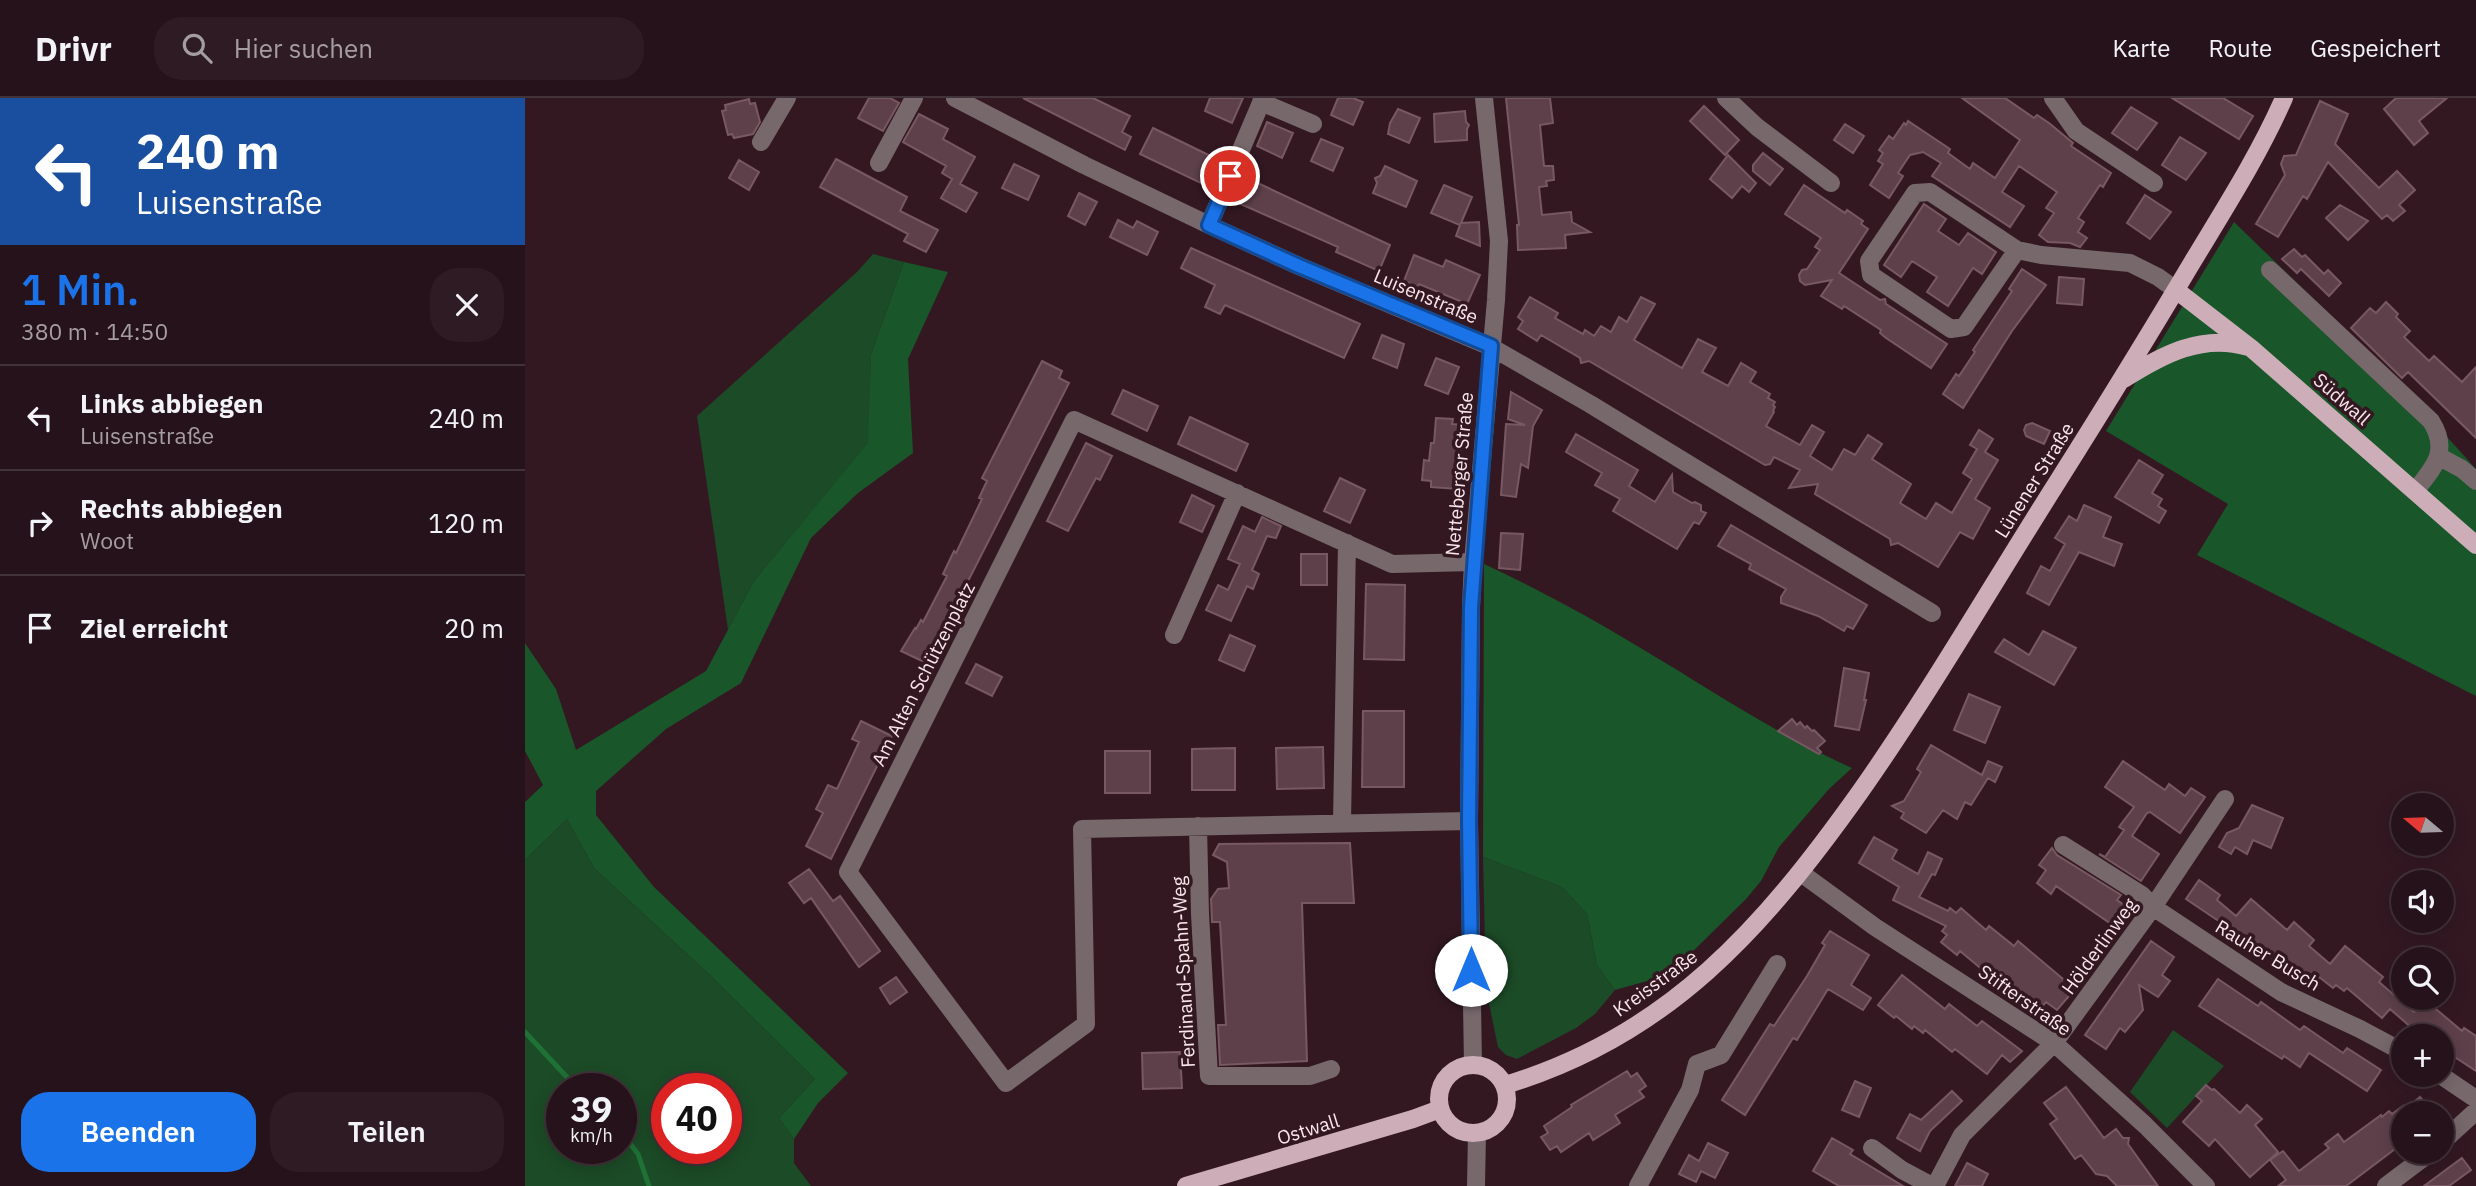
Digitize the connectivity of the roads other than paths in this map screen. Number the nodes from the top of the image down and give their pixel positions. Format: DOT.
graph roads {
  1 [pos="787,98"];
  2 [pos="914,98"];
  3 [pos="1484,98"];
  4 [pos="1726,98"];
  5 [pos="2284,98"];
  6 [pos="960,99"];
  7 [pos="1262,100"];
  8 [pos="2057,103"];
  9 [pos="1313,124"];
  10 [pos="761,142"];
  11 [pos="879,163"];
  12 [pos="1831,183"];
  13 [pos="2154,183"];
  14 [pos="1209,225"];
  15 [pos="2017,250"];
  16 [pos="2270,270"];
  17 [pos="2176,290"];
  18 [pos="1491,346"];
  19 [pos="2251,348"];
  20 [pos="2121,381"];
  21 [pos="2438,456"];
  22 [pos="2476,481"];
  23 [pos="2415,491"];
  24 [pos="1237,493"];
  25 [pos="1347,543"];
  26 [pos="2476,545"];
  27 [pos="1473,562"];
  28 [pos="1932,613"];
  29 [pos="1174,635"];
  30 [pos="2225,799"];
  31 [pos="1469,821"];
  32 [pos="1342,822"];
  33 [pos="1198,826"];
  34 [pos="2063,845"];
  35 [pos="1801,873"];
  36 [pos="2153,906"];
  37 [pos="1777,964"];
  38 [pos="2054,1043"];
  39 [pos="2391,1046"];
  40 [pos="1473,1065"];
  41 [pos="1331,1069"];
  42 [pos="2454,1084"];
  43 [pos="1505,1085"];
  44 [pos="2476,1099"];
  45 [pos="1440,1109"];
  46 [pos="2476,1111"];
  47 [pos="2454,1131"];
  48 [pos="1477,1133"];
  49 [pos="1872,1148"];
  50 [pos="2416,1164"];
  51 [pos="2389,1185"];
  52 [pos="1186,1186"];
  53 [pos="1476,1186"];
  54 [pos="1638,1186"];
  55 [pos="1933,1186"];
  56 [pos="2206,1186"];
  1 -- 10 [label="street"];
  2 -- 11 [label="street"];
  3 -- 18 [label="street, Netteberger Straße"];
  4 -- 12 [label="street"];
  5 -- 17 [label="main road, Lünener Straße"];
  6 -- 14 [label="street, Luisenstraße"];
  7 -- 9 [label="street"];
  7 -- 14 [label="street"];
  8 -- 13 [label="street"];
  14 -- 18 [label="street, Luisenstraße"];
  15 -- 15 [label="street"];
  15 -- 17 [label="street"];
  16 -- 21 [label="street"];
  17 -- 19 [label="main road, Südwall"];
  17 -- 20 [label="main road, Lünener Straße"];
  18 -- 27 [label="street, Netteberger Straße"];
  18 -- 28 [label="street, Luisenstraße"];
  19 -- 20 [label="main road"];
  19 -- 23 [label="main road, Südwall"];
  20 -- 35 [label="main road, Lünener Straße"];
  21 -- 22 [label="street"];
  21 -- 23 [label="street"];
  23 -- 26 [label="main road, Südwall"];
  24 -- 25 [label="street, Am Alten Schützenplatz"];
  24 -- 29 [label="street"];
  24 -- 33 [label="street, Am Alten Schützenplatz"];
  25 -- 27 [label="street, Am Alten Schützenplatz"];
  25 -- 32 [label="street"];
  27 -- 31 [label="street, Netteberger Straße"];
  30 -- 36 [label="street, Hölderlinweg"];
  31 -- 32 [label="street"];
  31 -- 40 [label="street, Netteberger Straße"];
  32 -- 33 [label="street"];
  33 -- 41 [label="street, Ferdinand-Spahn-Weg"];
  34 -- 36 [label="street, Rauher Busch"];
  35 -- 38 [label="street, Stifterstraße"];
  35 -- 43 [label="main road, Kreisstraße"];
  36 -- 38 [label="street, Hölderlinweg"];
  36 -- 39 [label="street, Rauher Busch"];
  37 -- 54 [label="street"];
  38 -- 55 [label="street, Hölderlinweg"];
  38 -- 56 [label="street, Stifterstraße"];
  40 -- 43 [label="main road"];
  40 -- 45 [label="main road"];
  42 -- 44 [label="street"];
  43 -- 48 [label="main road"];
  45 -- 48 [label="main road"];
  45 -- 52 [label="main road, Ostwall"];
  46 -- 47 [label="street"];
  48 -- 53 [label="street"];
  49 -- 55 [label="street"];
  50 -- 51 [label="street"];
}
